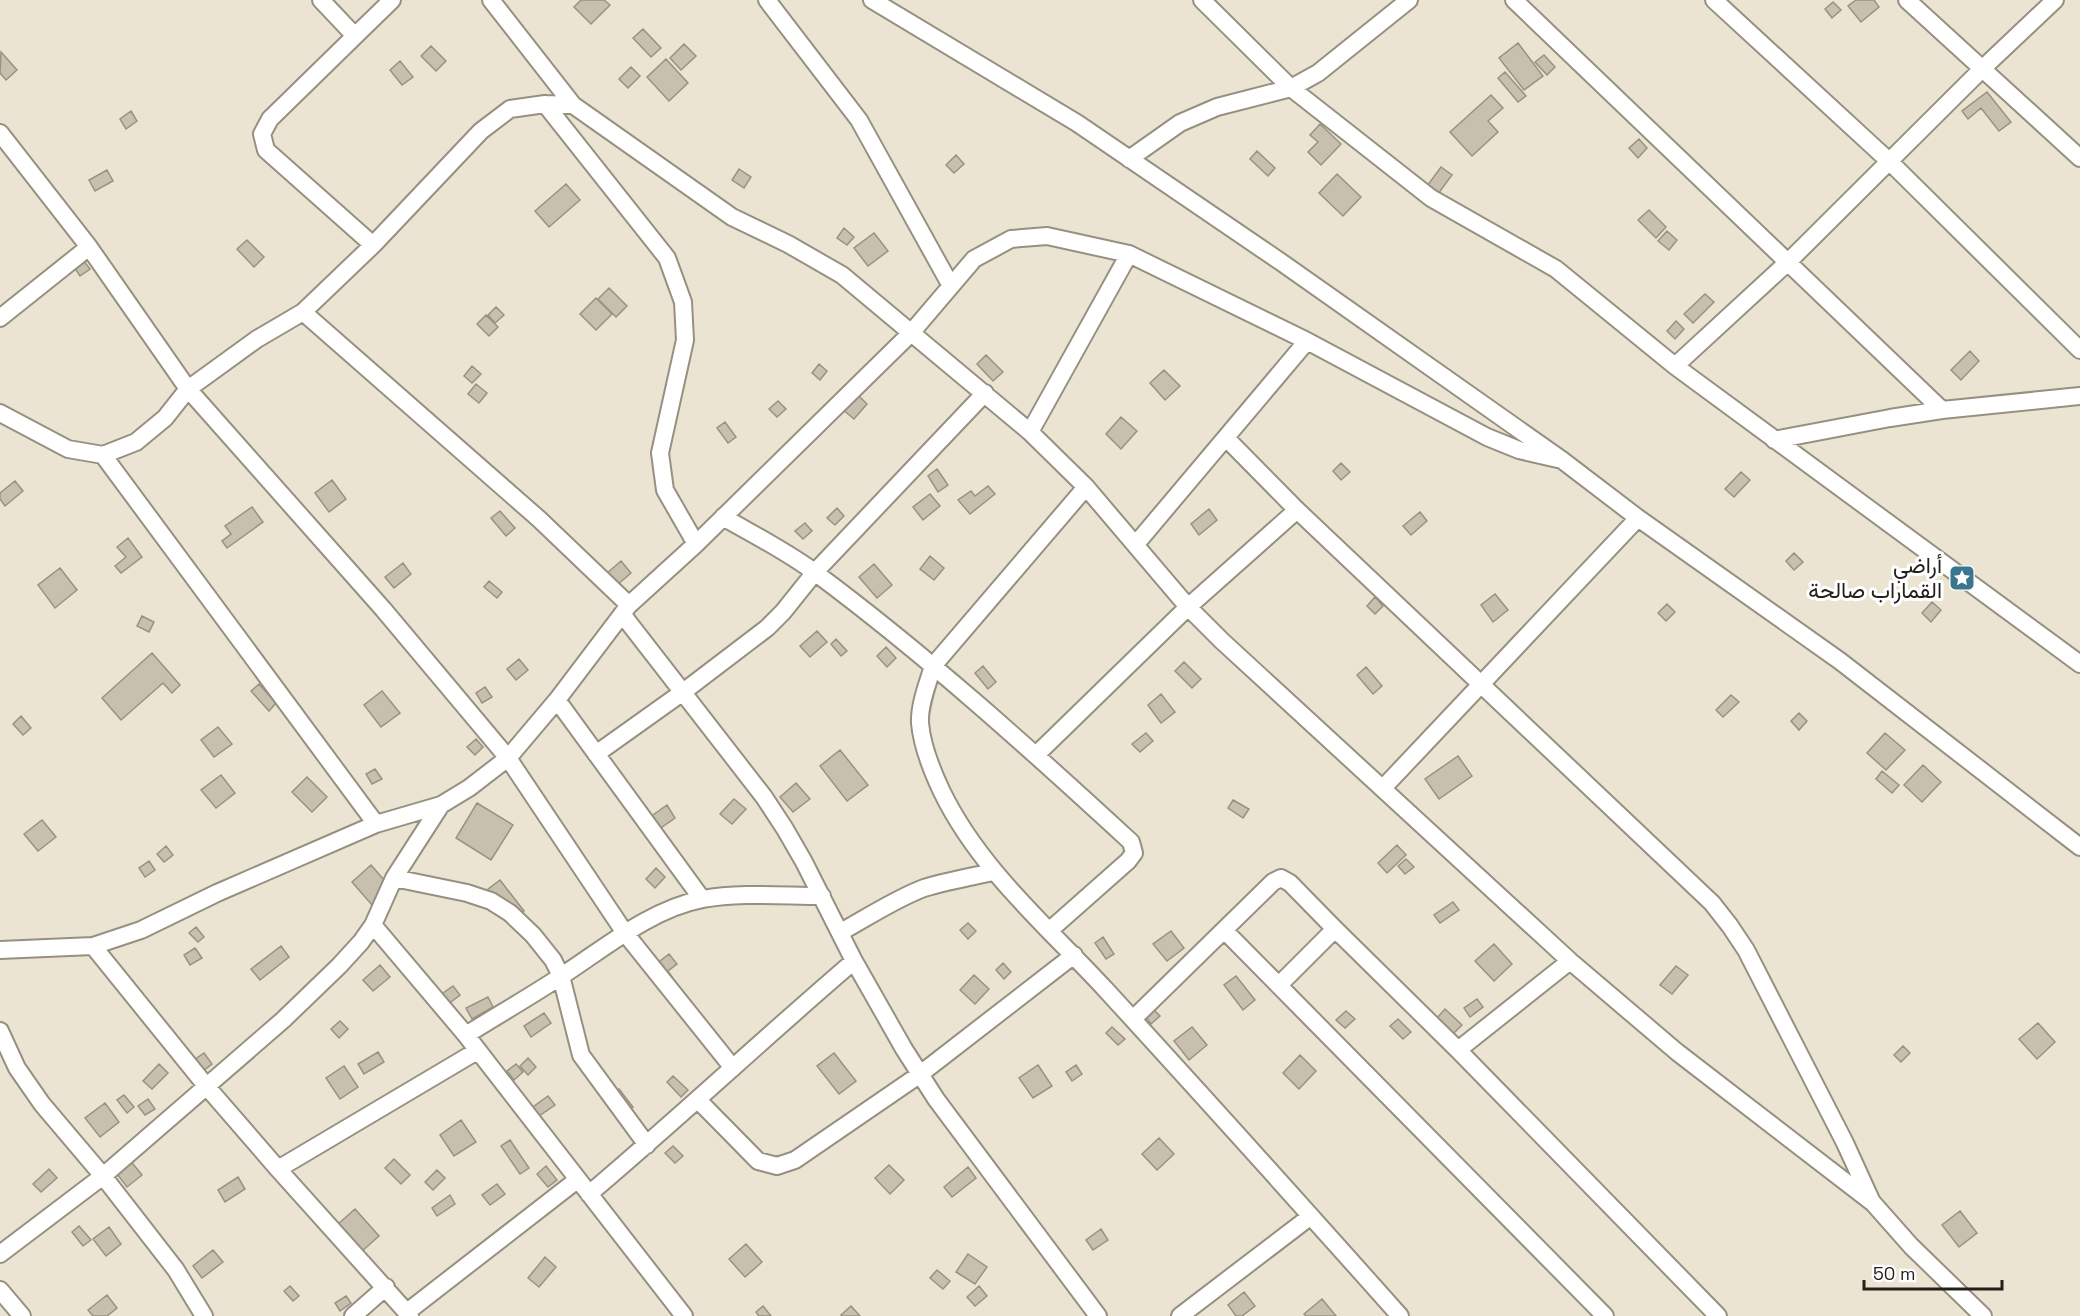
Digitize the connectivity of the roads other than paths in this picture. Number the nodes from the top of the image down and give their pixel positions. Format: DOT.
graph roads {
  1 [pos="321,0"];
  2 [pos="392,0"];
  3 [pos="491,0"];
  4 [pos="767,0"];
  5 [pos="872,0"];
  6 [pos="1202,0"];
  7 [pos="1408,0"];
  8 [pos="1514,0"];
  9 [pos="1713,0"];
  10 [pos="1907,0"];
  11 [pos="2055,0"];
  12 [pos="355,36"];
  13 [pos="1982,69"];
  14 [pos="1291,88"];
  15 [pos="544,104"];
  16 [pos="573,105"];
  17 [pos="0,133"];
  18 [pos="2080,158"];
  19 [pos="1130,159"];
  20 [pos="1890,162"];
  21 [pos="373,245"];
  22 [pos="89,247"];
  23 [pos="1129,254"];
  24 [pos="1787,262"];
  25 [pos="951,286"];
  26 [pos="303,312"];
  27 [pos="0,318"];
  28 [pos="911,333"];
  29 [pos="1307,341"];
  30 [pos="2080,350"];
  31 [pos="1675,366"];
  32 [pos="188,389"];
  33 [pos="985,393"];
  34 [pos="2080,396"];
  35 [pos="1942,410"];
  36 [pos="0,412"];
  37 [pos="1030,432"];
  38 [pos="1226,438"];
  39 [pos="1774,440"];
  40 [pos="104,454"];
  41 [pos="1562,460"];
  42 [pos="1086,487"];
  43 [pos="1297,510"];
  44 [pos="723,517"];
  45 [pos="1638,518"];
  46 [pos="696,544"];
  47 [pos="1136,544"];
  48 [pos="815,572"];
  49 [pos="1188,607"];
  50 [pos="625,610"];
  51 [pos="2080,664"];
  52 [pos="933,666"];
  53 [pos="1480,684"];
  54 [pos="683,692"];
  55 [pos="557,700"];
  56 [pos="596,754"];
  57 [pos="1036,755"];
  58 [pos="508,758"];
  59 [pos="1383,788"];
  60 [pos="441,805"];
  61 [pos="376,824"];
  62 [pos="2080,847"];
  63 [pos="993,872"];
  64 [pos="394,878"];
  65 [pos="822,896"];
  66 [pos="702,899"];
  67 [pos="373,925"];
  68 [pos="1335,929"];
  69 [pos="1050,930"];
  70 [pos="1224,930"];
  71 [pos="841,932"];
  72 [pos="625,933"];
  73 [pos="93,946"];
  74 [pos="0,950"];
  75 [pos="1074,955"];
  76 [pos="854,961"];
  77 [pos="1570,961"];
  78 [pos="561,976"];
  79 [pos="1279,985"];
  80 [pos="1133,1019"];
  81 [pos="0,1031"];
  82 [pos="466,1035"];
  83 [pos="1458,1050"];
  84 [pos="477,1051"];
  85 [pos="733,1068"];
  86 [pos="919,1074"];
  87 [pos="207,1086"];
  88 [pos="698,1100"];
  89 [pos="647,1145"];
  90 [pos="278,1169"];
  91 [pos="103,1176"];
  92 [pos="578,1180"];
  93 [pos="589,1194"];
  94 [pos="1872,1203"];
  95 [pos="1311,1216"];
  96 [pos="0,1254"];
  97 [pos="386,1287"];
  98 [pos="0,1290"];
  99 [pos="409,1314"];
  100 [pos="22,1316"];
  101 [pos="204,1316"];
  102 [pos="353,1316"];
  103 [pos="684,1316"];
  104 [pos="1098,1316"];
  105 [pos="1180,1316"];
  106 [pos="1400,1316"];
  107 [pos="1605,1316"];
  108 [pos="1718,1316"];
  109 [pos="1983,1316"];
  1 -- 12 [label="street"];
  2 -- 12 [label="street"];
  3 -- 16 [label="street"];
  4 -- 25 [label="street"];
  5 -- 19 [label="street"];
  6 -- 14 [label="street"];
  7 -- 14 [label="street"];
  8 -- 24 [label="street"];
  9 -- 20 [label="street"];
  10 -- 13 [label="street"];
  11 -- 13 [label="street"];
  12 -- 21 [label="street"];
  13 -- 18 [label="street"];
  13 -- 20 [label="street"];
  14 -- 19 [label="street"];
  14 -- 31 [label="street"];
  15 -- 16 [label="street"];
  15 -- 21 [label="street"];
  15 -- 46 [label="street"];
  16 -- 28 [label="street"];
  17 -- 22 [label="street"];
  19 -- 41 [label="street"];
  20 -- 24 [label="street"];
  20 -- 30 [label="street"];
  21 -- 26 [label="street"];
  22 -- 27 [label="street"];
  22 -- 32 [label="street"];
  23 -- 25 [label="street"];
  23 -- 29 [label="street"];
  23 -- 37 [label="street"];
  24 -- 31 [label="street"];
  24 -- 35 [label="street"];
  25 -- 28 [label="street"];
  26 -- 32 [label="street"];
  26 -- 50 [label="street"];
  28 -- 33 [label="street"];
  28 -- 44 [label="street"];
  29 -- 38 [label="street"];
  29 -- 41 [label="street"];
  31 -- 39 [label="street"];
  32 -- 40 [label="street"];
  32 -- 58 [label="street"];
  33 -- 37 [label="street"];
  33 -- 48 [label="street"];
  34 -- 35 [label="street"];
  35 -- 39 [label="street"];
  36 -- 40 [label="street"];
  37 -- 42 [label="street"];
  38 -- 43 [label="street"];
  38 -- 47 [label="street"];
  39 -- 51 [label="street"];
  40 -- 61 [label="street"];
  41 -- 45 [label="street"];
  42 -- 47 [label="street"];
  42 -- 52 [label="street"];
  43 -- 49 [label="street"];
  43 -- 53 [label="street"];
  44 -- 46 [label="street"];
  44 -- 48 [label="street"];
  45 -- 53 [label="street"];
  45 -- 62 [label="street"];
  46 -- 50 [label="street"];
  47 -- 49 [label="street"];
  48 -- 52 [label="street"];
  48 -- 54 [label="street"];
  49 -- 57 [label="street"];
  49 -- 59 [label="street"];
  50 -- 54 [label="street"];
  50 -- 55 [label="street"];
  52 -- 57 [label="street"];
  52 -- 63 [label="street"];
  53 -- 59 [label="street"];
  53 -- 94 [label="street"];
  54 -- 56 [label="street"];
  54 -- 65 [label="street"];
  55 -- 56 [label="street"];
  55 -- 58 [label="street"];
  56 -- 66 [label="street"];
  57 -- 69 [label="street"];
  58 -- 60 [label="street"];
  58 -- 72 [label="street"];
  59 -- 77 [label="street"];
  60 -- 61 [label="street"];
  60 -- 64 [label="street"];
  61 -- 73 [label="street"];
  63 -- 69 [label="street"];
  63 -- 71 [label="street"];
  64 -- 67 [label="street"];
  64 -- 78 [label="street"];
  65 -- 66 [label="street"];
  65 -- 71 [label="street"];
  66 -- 72 [label="street"];
  67 -- 82 [label="street"];
  67 -- 87 [label="street"];
  68 -- 70 [label="street"];
  68 -- 79 [label="street"];
  68 -- 83 [label="street"];
  69 -- 75 [label="street"];
  70 -- 79 [label="street"];
  70 -- 80 [label="street"];
  71 -- 76 [label="street"];
  72 -- 78 [label="street"];
  72 -- 85 [label="street"];
  73 -- 74 [label="street"];
  73 -- 87 [label="street"];
  75 -- 80 [label="street"];
  75 -- 86 [label="street"];
  76 -- 85 [label="street"];
  76 -- 86 [label="street"];
  77 -- 83 [label="street"];
  77 -- 94 [label="street"];
  78 -- 82 [label="street"];
  78 -- 89 [label="street"];
  79 -- 107 [label="street"];
  80 -- 95 [label="street"];
  81 -- 91 [label="street"];
  82 -- 84 [label="street"];
  83 -- 108 [label="street"];
  84 -- 90 [label="street"];
  84 -- 92 [label="street"];
  85 -- 88 [label="street"];
  86 -- 88 [label="street"];
  86 -- 104 [label="street"];
  87 -- 90 [label="street"];
  87 -- 91 [label="street"];
  88 -- 89 [label="street"];
  89 -- 93 [label="street"];
  90 -- 97 [label="street"];
  91 -- 96 [label="street"];
  91 -- 101 [label="street"];
  92 -- 93 [label="street"];
  92 -- 99 [label="street"];
  93 -- 103 [label="street"];
  94 -- 109 [label="street"];
  95 -- 105 [label="street"];
  95 -- 106 [label="street"];
  97 -- 99 [label="street"];
  97 -- 102 [label="street"];
  98 -- 100 [label="street"];
}
